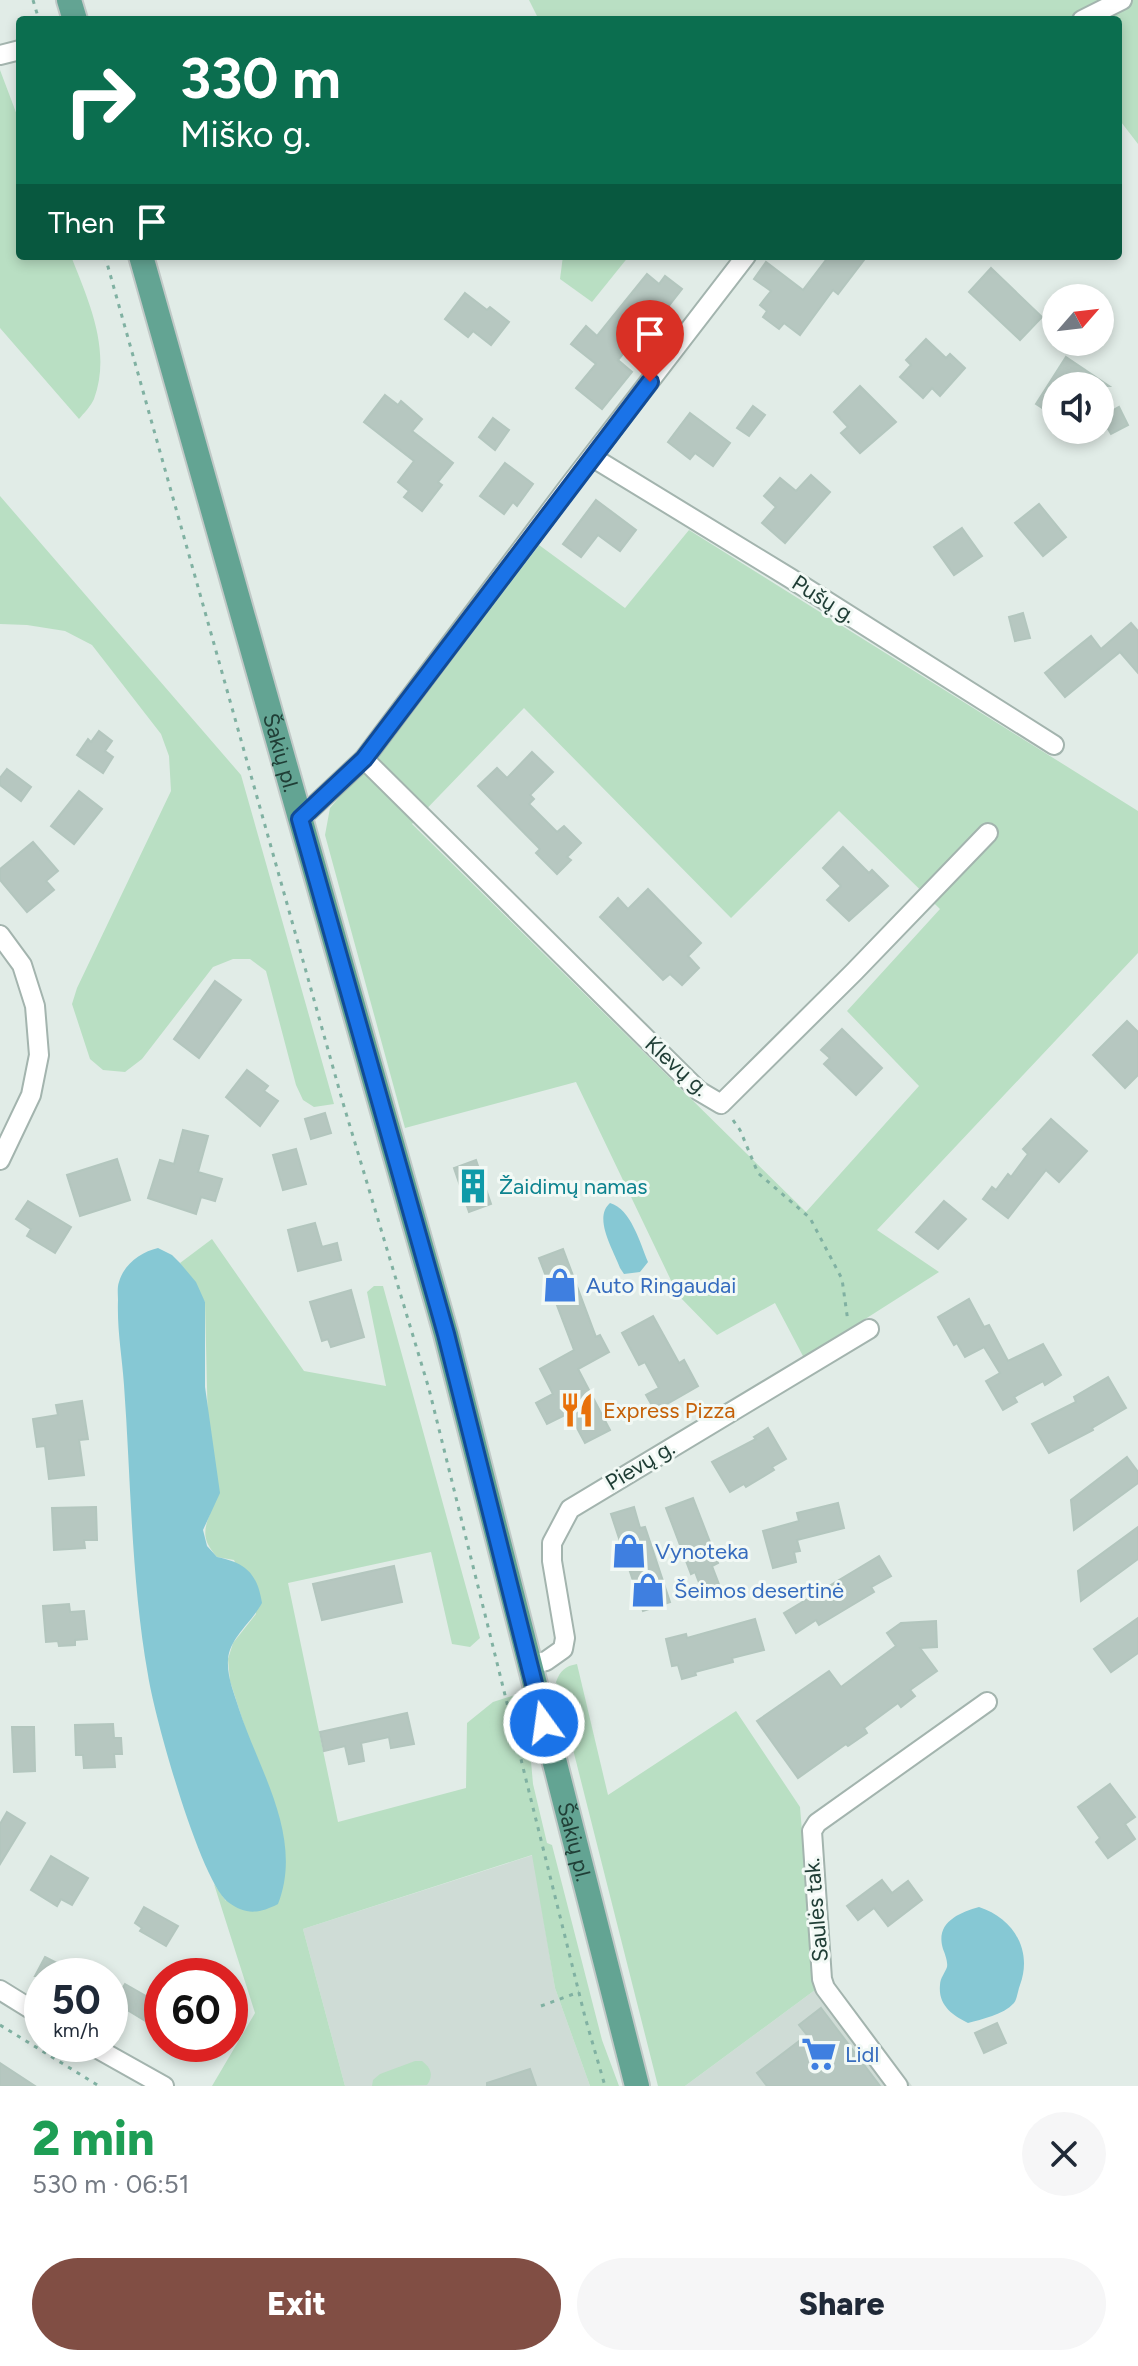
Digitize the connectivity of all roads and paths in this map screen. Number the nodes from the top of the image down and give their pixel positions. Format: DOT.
graph roads {
  1 [pos="1122,0"];
  2 [pos="1090,16"];
  3 [pos="106,260"];
  4 [pos="142,260"];
  5 [pos="743,260"];
  6 [pos="592,457"];
  7 [pos="1054,745"];
  8 [pos="364,759"];
  9 [pos="300,819"];
  10 [pos="988,833"];
  11 [pos="0,935"];
  12 [pos="721,1104"];
  13 [pos="0,1160"];
  14 [pos="869,1329"];
  15 [pos="850,1340"];
  16 [pos="530,1665"];
  17 [pos="987,1702"];
  18 [pos="0,1990"];
  19 [pos="579,1992"];
  20 [pos="24,2005"];
  21 [pos="541,2006"];
  22 [pos="0,2025"];
  23 [pos="121,2062"];
  24 [pos="99,2086"];
  25 [pos="164,2086"];
  26 [pos="605,2086"];
  27 [pos="637,2086"];
  28 [pos="898,2086"];
  1 -- 2 [label="street"];
  3 -- 19 [label="path"];
  4 -- 9 [label="main road, Šakių pl."];
  5 -- 6 [label="street"];
  6 -- 7 [label="street, Pušų g."];
  6 -- 8 [label="street"];
  8 -- 9 [label="street"];
  8 -- 12 [label="street, Klevų g."];
  9 -- 16 [label="main road, Šakių pl."];
  10 -- 12 [label="street, Klevų g."];
  11 -- 13 [label="street"];
  12 -- 15 [label="path"];
  14 -- 15 [label="street, Pievų g."];
  15 -- 16 [label="street, Pievų g."];
  16 -- 27 [label="main road, Šakių pl."];
  17 -- 28 [label="street, Saulės tak."];
  18 -- 20 [label="street"];
  19 -- 21 [label="path"];
  19 -- 26 [label="path"];
  22 -- 24 [label="path"];
  23 -- 25 [label="street"];
}
